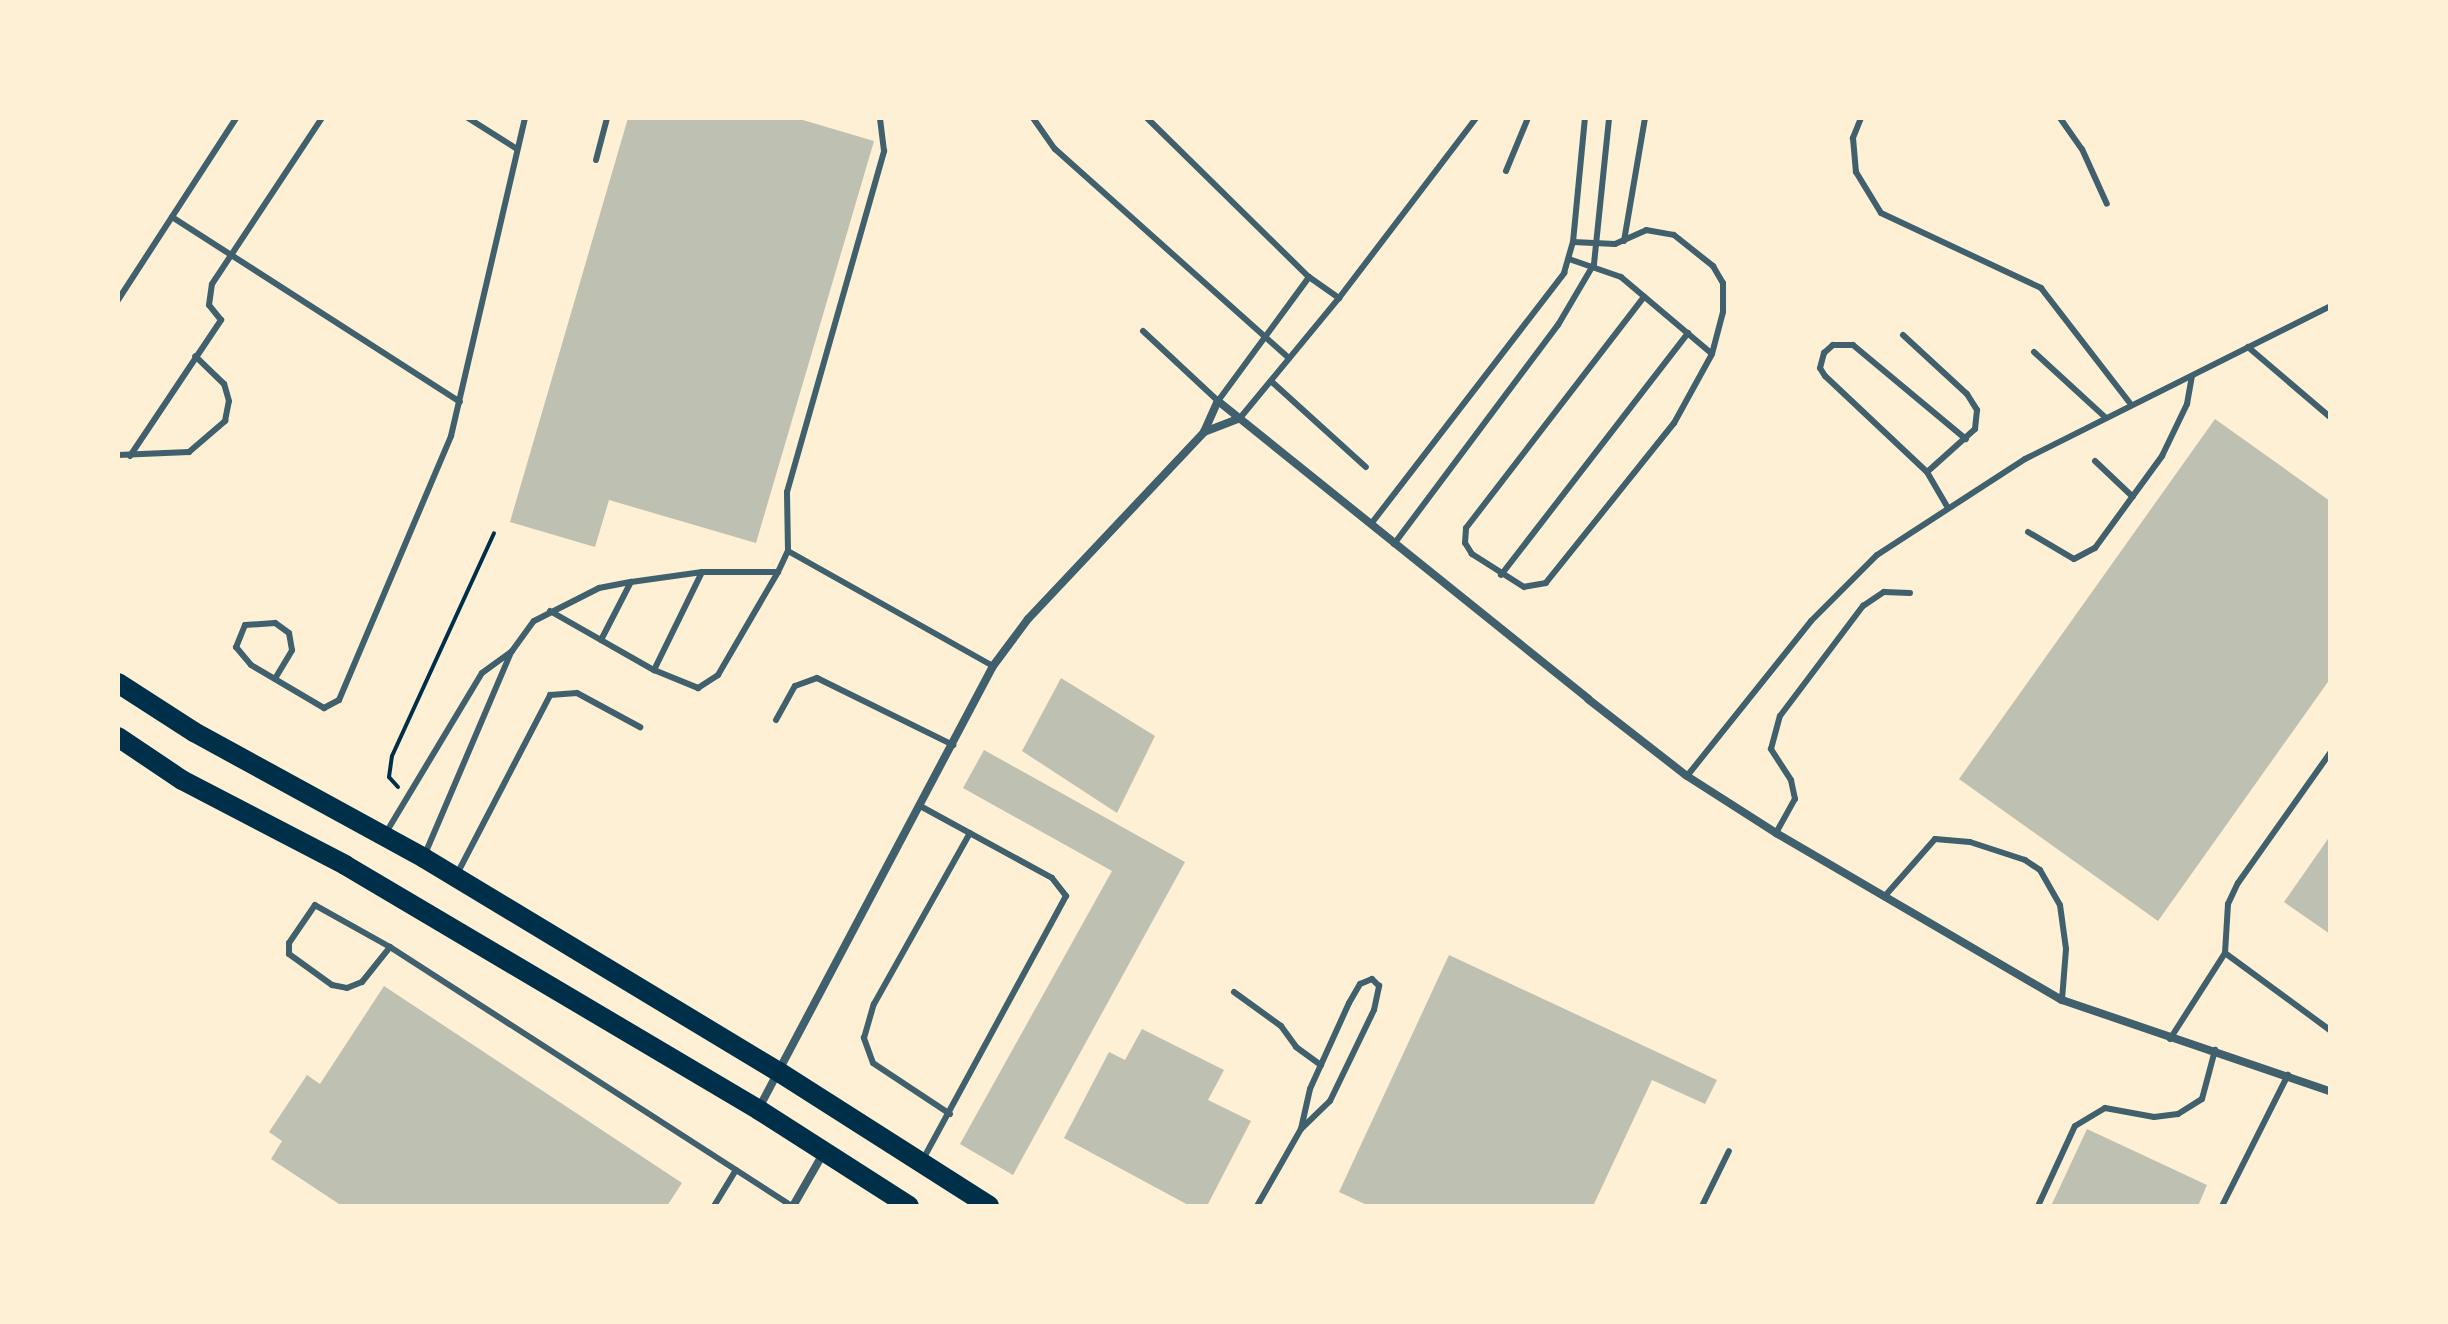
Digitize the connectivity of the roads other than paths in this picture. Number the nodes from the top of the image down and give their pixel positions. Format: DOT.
graph roads {
  1 [pos="236,118"];
  2 [pos="322,118"];
  3 [pos="468,118"];
  4 [pos="525,118"];
  5 [pos="607,118"];
  6 [pos="880,118"];
  7 [pos="1033,118"];
  8 [pos="1147,118"];
  9 [pos="1476,118"];
  10 [pos="1528,118"];
  11 [pos="1585,118"];
  12 [pos="1609,118"];
  13 [pos="1655,118"];
  14 [pos="1861,118"];
  15 [pos="2060,118"];
  16 [pos="1644,121"];
  17 [pos="517,149"];
  18 [pos="596,160"];
  19 [pos="1506,171"];
  20 [pos="2107,204"];
  21 [pos="172,217"];
  22 [pos="1624,241"];
  23 [pos="1573,242"];
  24 [pos="1597,246"];
  25 [pos="233,256"];
  26 [pos="1569,259"];
  27 [pos="1594,264"];
  28 [pos="1309,277"];
  29 [pos="1644,297"];
  30 [pos="1339,298"];
  31 [pos="118,300"];
  32 [pos="2330,306"];
  33 [pos="1143,331"];
  34 [pos="1688,333"];
  35 [pos="1903,335"];
  36 [pos="1264,340"];
  37 [pos="2248,347"];
  38 [pos="2034,352"];
  39 [pos="1712,354"];
  40 [pos="195,356"];
  41 [pos="1289,358"];
  42 [pos="2192,376"];
  43 [pos="1271,381"];
  44 [pos="1218,401"];
  45 [pos="460,402"];
  46 [pos="2130,403"];
  47 [pos="2105,417"];
  48 [pos="2330,417"];
  49 [pos="1240,418"];
  50 [pos="1204,432"];
  51 [pos="1966,439"];
  52 [pos="118,455"];
  53 [pos="130,456"];
  54 [pos="2095,461"];
  55 [pos="1366,467"];
  56 [pos="1927,472"];
  57 [pos="2133,497"];
  58 [pos="1948,508"];
  59 [pos="1371,524"];
  60 [pos="2028,532"];
  61 [pos="1394,544"];
  62 [pos="788,551"];
  63 [pos="702,572"];
  64 [pos="778,572"];
  65 [pos="1501,575"];
  66 [pos="631,582"];
  67 [pos="1910,593"];
  68 [pos="550,611"];
  69 [pos="601,640"];
  70 [pos="512,651"];
  71 [pos="993,666"];
  72 [pos="654,670"];
  73 [pos="276,677"];
  74 [pos="118,683"];
  75 [pos="776,720"];
  76 [pos="640,727"];
  77 [pos="118,737"];
  78 [pos="953,745"];
  79 [pos="2330,753"];
  80 [pos="1687,776"];
  81 [pos="922,807"];
  82 [pos="970,833"];
  83 [pos="1776,833"];
  84 [pos="384,835"];
  85 [pos="424,858"];
  86 [pos="455,877"];
  87 [pos="1884,897"];
  88 [pos="390,947"];
  89 [pos="2225,953"];
  90 [pos="1234,992"];
  91 [pos="2062,1000"];
  92 [pos="2330,1030"];
  93 [pos="2170,1039"];
  94 [pos="2215,1050"];
  95 [pos="1321,1065"];
  96 [pos="779,1072"];
  97 [pos="2288,1075"];
  98 [pos="2330,1091"];
  99 [pos="759,1110"];
  100 [pos="950,1114"];
  101 [pos="1301,1129"];
  102 [pos="1729,1151"];
  103 [pos="824,1152"];
  104 [pos="922,1162"];
  105 [pos="736,1170"];
  106 [pos="714,1206"];
  107 [pos="793,1206"];
  108 [pos="909,1206"];
  109 [pos="989,1206"];
  110 [pos="1257,1206"];
  111 [pos="1702,1206"];
  112 [pos="2038,1206"];
  113 [pos="2222,1206"];
  1 -- 21 [label="lane"];
  2 -- 25 [label="lane"];
  3 -- 17 [label="lane"];
  4 -- 17 [label="lane"];
  5 -- 18 [label="lane"];
  6 -- 62 [label="lane"];
  7 -- 36 [label="lane"];
  8 -- 28 [label="lane"];
  9 -- 30 [label="lane"];
  10 -- 19 [label="lane"];
  11 -- 23 [label="lane"];
  12 -- 24 [label="lane"];
  13 -- 16 [label="lane"];
  14 -- 46 [label="lane"];
  15 -- 20 [label="lane"];
  16 -- 22 [label="lane"];
  17 -- 45 [label="lane"];
  21 -- 25 [label="lane"];
  21 -- 31 [label="lane"];
  22 -- 24 [label="lane"];
  22 -- 39 [label="lane"];
  23 -- 24 [label="lane"];
  23 -- 26 [label="lane"];
  24 -- 27 [label="lane"];
  25 -- 40 [label="lane"];
  25 -- 45 [label="lane"];
  26 -- 27 [label="lane"];
  26 -- 59 [label="lane"];
  27 -- 29 [label="lane"];
  27 -- 61 [label="lane"];
  28 -- 30 [label="lane"];
  28 -- 36 [label="lane"];
  29 -- 34 [label="lane"];
  29 -- 65 [label="lane"];
  30 -- 41 [label="lane"];
  32 -- 37 [label="lane"];
  33 -- 44 [label="lane"];
  34 -- 39 [label="lane"];
  34 -- 65 [label="lane"];
  35 -- 51 [label="lane"];
  36 -- 41 [label="lane"];
  36 -- 44 [label="lane"];
  37 -- 42 [label="lane"];
  37 -- 48 [label="lane"];
  38 -- 47 [label="lane"];
  39 -- 65 [label="lane"];
  40 -- 53 [label="lane"];
  40 -- 53 [label="lane"];
  41 -- 43 [label="lane"];
  42 -- 46 [label="lane"];
  42 -- 57 [label="lane"];
  43 -- 49 [label="lane"];
  43 -- 55 [label="lane"];
  44 -- 49 [label="street"];
  44 -- 50 [label="street"];
  45 -- 73 [label="lane"];
  46 -- 47 [label="lane"];
  47 -- 58 [label="lane"];
  49 -- 50 [label="street"];
  49 -- 59 [label="street"];
  50 -- 71 [label="street"];
  51 -- 56 [label="lane"];
  51 -- 56 [label="lane"];
  52 -- 53 [label="lane"];
  54 -- 57 [label="lane"];
  56 -- 58 [label="lane"];
  57 -- 60 [label="lane"];
  58 -- 80 [label="lane"];
  59 -- 61 [label="street"];
  61 -- 80 [label="street"];
  62 -- 64 [label="lane"];
  62 -- 71 [label="lane"];
  63 -- 64 [label="lane"];
  63 -- 66 [label="lane"];
  63 -- 72 [label="lane"];
  64 -- 72 [label="lane"];
  66 -- 68 [label="lane"];
  66 -- 69 [label="lane"];
  67 -- 83 [label="lane"];
  68 -- 69 [label="lane"];
  68 -- 70 [label="lane"];
  69 -- 72 [label="lane"];
  70 -- 84 [label="lane"];
  70 -- 85 [label="lane"];
  71 -- 78 [label="street"];
  73 -- 73 [label="lane"];
  74 -- 84 [label="main road"];
  75 -- 78 [label="lane"];
  76 -- 86 [label="lane"];
  77 -- 99 [label="main road"];
  78 -- 81 [label="street"];
  79 -- 89 [label="lane"];
  80 -- 83 [label="street"];
  81 -- 82 [label="lane"];
  81 -- 96 [label="street"];
  82 -- 100 [label="lane"];
  82 -- 100 [label="lane"];
  83 -- 87 [label="street"];
  84 -- 85 [label="main road"];
  85 -- 86 [label="main road"];
  86 -- 96 [label="main road"];
  87 -- 91 [label="street"];
  87 -- 91 [label="lane"];
  88 -- 88 [label="lane"];
  88 -- 105 [label="lane"];
  89 -- 92 [label="lane"];
  89 -- 93 [label="lane"];
  90 -- 95 [label="lane"];
  91 -- 93 [label="street"];
  93 -- 94 [label="street"];
  94 -- 97 [label="street"];
  94 -- 112 [label="lane"];
  95 -- 101 [label="lane"];
  95 -- 101 [label="lane"];
  96 -- 99 [label="street"];
  96 -- 104 [label="main road"];
  97 -- 98 [label="street"];
  97 -- 113 [label="lane"];
  99 -- 103 [label="main road"];
  100 -- 104 [label="lane"];
  101 -- 110 [label="lane"];
  102 -- 111 [label="lane"];
  103 -- 107 [label="street"];
  103 -- 108 [label="main road"];
  104 -- 109 [label="main road"];
  105 -- 106 [label="lane"];
  105 -- 107 [label="lane"];
}
